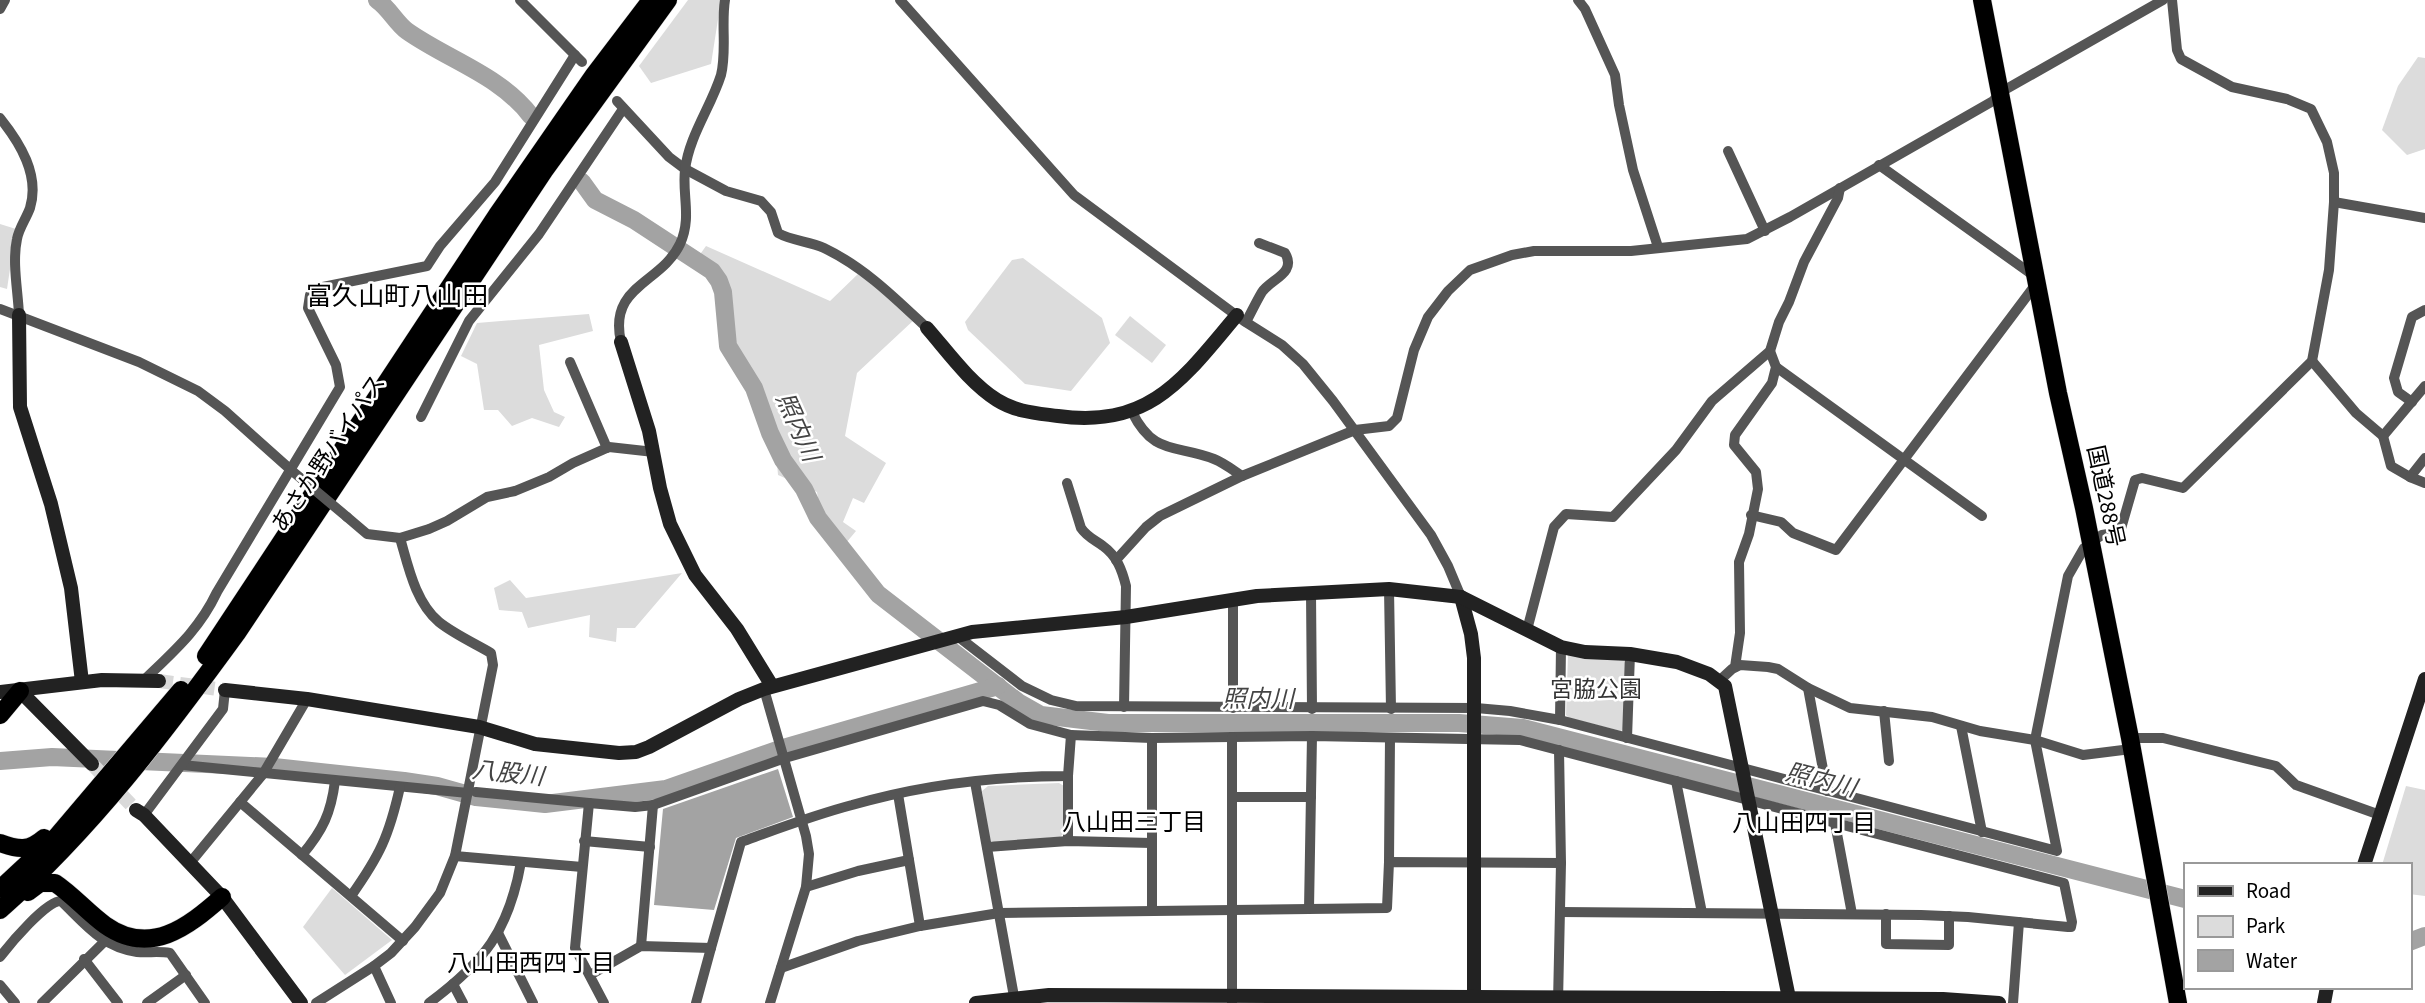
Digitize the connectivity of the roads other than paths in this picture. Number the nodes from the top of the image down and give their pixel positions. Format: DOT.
graph roads {
  1 [pos="5,0"];
  2 [pos="520,0"];
  3 [pos="651,0"];
  4 [pos="668,0"];
  5 [pos="725,0"];
  6 [pos="900,0"];
  7 [pos="1578,0"];
  8 [pos="1973,0"];
  9 [pos="1982,0"];
  10 [pos="2172,0"];
  11 [pos="2157,1"];
  12 [pos="0,9"];
  13 [pos="1997,96"];
  14 [pos="0,118"];
  15 [pos="1728,151"];
  16 [pos="1879,165"];
  17 [pos="685,169"];
  18 [pos="1840,188"];
  19 [pos="2334,202"];
  20 [pos="2425,218"];
  21 [pos="1765,231"];
  22 [pos="1259,243"];
  23 [pos="1658,247"];
  24 [pos="2031,281"];
  25 [pos="0,309"];
  26 [pos="2425,310"];
  27 [pos="19,315"];
  28 [pos="1241,319"];
  29 [pos="926,327"];
  30 [pos="621,342"];
  31 [pos="1770,351"];
  32 [pos="2312,361"];
  33 [pos="570,362"];
  34 [pos="1776,367"];
  35 [pos="2425,386"];
  36 [pos="2412,402"];
  37 [pos="1132,412"];
  38 [pos="421,417"];
  39 [pos="1355,430"];
  40 [pos="2383,436"];
  41 [pos="607,448"];
  42 [pos="654,452"];
  43 [pos="2425,458"];
  44 [pos="1904,459"];
  45 [pos="291,470"];
  46 [pos="1242,476"];
  47 [pos="2410,477"];
  48 [pos="1067,483"];
  49 [pos="2425,483"];
  50 [pos="1751,515"];
  51 [pos="1982,516"];
  52 [pos="400,538"];
  53 [pos="2087,545"];
  54 [pos="1116,560"];
  55 [pos="1389,589"];
  56 [pos="1311,593"];
  57 [pos="1461,597"];
  58 [pos="1233,599"];
  59 [pos="1126,617"];
  60 [pos="1527,631"];
  61 [pos="956,635"];
  62 [pos="1561,647"];
  63 [pos="1630,654"];
  64 [pos="1735,667"];
  65 [pos="2425,679"];
  66 [pos="152,680"];
  67 [pos="1719,681"];
  68 [pos="82,682"];
  69 [pos="768,688"];
  70 [pos="1808,688"];
  71 [pos="225,690"];
  72 [pos="20,691"];
  73 [pos="0,692"];
  74 [pos="307,699"];
  75 [pos="1124,707"];
  76 [pos="1233,708"];
  77 [pos="1312,709"];
  78 [pos="1391,709"];
  79 [pos="1476,709"];
  80 [pos="1884,711"];
  81 [pos="0,715"];
  82 [pos="1560,720"];
  83 [pos="161,726"];
  84 [pos="1961,726"];
  85 [pos="479,727"];
  86 [pos="1071,735"];
  87 [pos="1311,736"];
  88 [pos="1232,737"];
  89 [pos="1152,738"];
  90 [pos="1390,738"];
  91 [pos="1628,738"];
  92 [pos="1475,739"];
  93 [pos="2035,740"];
  94 [pos="2127,744"];
  95 [pos="1559,750"];
  96 [pos="785,758"];
  97 [pos="1889,761"];
  98 [pos="92,764"];
  99 [pos="182,765"];
  100 [pos="1741,769"];
  101 [pos="263,774"];
  102 [pos="1068,776"];
  103 [pos="335,780"];
  104 [pos="1676,781"];
  105 [pos="975,782"];
  106 [pos="400,787"];
  107 [pos="1827,791"];
  108 [pos="472,793"];
  109 [pos="898,794"];
  110 [pos="1232,797"];
  111 [pos="1311,797"];
  112 [pos="1748,800"];
  113 [pos="240,803"];
  114 [pos="589,803"];
  115 [pos="653,805"];
  116 [pos="140,812"];
  117 [pos="2380,815"];
  118 [pos="802,821"];
  119 [pos="1836,823"];
  120 [pos="1982,832"];
  121 [pos="584,841"];
  122 [pos="1068,841"];
  123 [pos="1152,843"];
  124 [pos="0,844"];
  125 [pos="650,847"];
  126 [pos="988,847"];
  127 [pos="302,855"];
  128 [pos="455,856"];
  129 [pos="909,860"];
  130 [pos="521,862"];
  131 [pos="1389,862"];
  132 [pos="190,863"];
  133 [pos="1475,863"];
  134 [pos="1561,863"];
  135 [pos="2365,863"];
  136 [pos="582,867"];
  137 [pos="0,877"];
  138 [pos="806,887"];
  139 [pos="0,889"];
  140 [pos="351,896"];
  141 [pos="74,897"];
  142 [pos="222,897"];
  143 [pos="2156,899"];
  144 [pos="1152,909"];
  145 [pos="1231,909"];
  146 [pos="1309,909"];
  147 [pos="0,910"];
  148 [pos="1560,912"];
  149 [pos="999,913"];
  150 [pos="1702,914"];
  151 [pos="1772,914"];
  152 [pos="1852,914"];
  153 [pos="1886,914"];
  154 [pos="1950,916"];
  155 [pos="0,919"];
  156 [pos="2019,922"];
  157 [pos="920,926"];
  158 [pos="498,933"];
  159 [pos="403,941"];
  160 [pos="104,942"];
  161 [pos="641,946"];
  162 [pos="710,948"];
  163 [pos="0,957"];
  164 [pos="84,959"];
  165 [pos="374,966"];
  166 [pos="781,968"];
  167 [pos="186,975"];
  168 [pos="590,975"];
  169 [pos="453,984"];
  170 [pos="0,985"];
  171 [pos="1232,999"];
  172 [pos="1014,1000"];
  173 [pos="1474,1000"];
  174 [pos="1558,1000"];
  175 [pos="1789,1001"];
  176 [pos="15,1003"];
  177 [pos="42,1003"];
  178 [pos="118,1003"];
  179 [pos="147,1003"];
  180 [pos="205,1003"];
  181 [pos="301,1003"];
  182 [pos="316,1003"];
  183 [pos="391,1003"];
  184 [pos="429,1003"];
  185 [pos="463,1003"];
  186 [pos="533,1003"];
  187 [pos="604,1003"];
  188 [pos="696,1003"];
  189 [pos="770,1003"];
  190 [pos="976,1003"];
  191 [pos="1999,1003"];
  192 [pos="2013,1003"];
  193 [pos="2168,1003"];
  194 [pos="2179,1003"];
  1 -- 12 [label="street"];
  2 -- 45 [label="street"];
  3 -- 83 [label="highway, あさか野バイパス"];
  4 -- 83 [label="highway, あさか野バイパス"];
  5 -- 17 [label="street"];
  6 -- 28 [label="street"];
  7 -- 23 [label="street"];
  8 -- 13 [label="highway, 国道288号"];
  9 -- 13 [label="highway, 国道288号"];
  10 -- 19 [label="street"];
  11 -- 13 [label="street"];
  13 -- 16 [label="street"];
  13 -- 24 [label="highway, 国道288号"];
  13 -- 53 [label="highway, 国道288号"];
  14 -- 27 [label="street"];
  15 -- 21 [label="street"];
  16 -- 18 [label="street"];
  16 -- 24 [label="street"];
  17 -- 29 [label="street"];
  17 -- 30 [label="street"];
  17 -- 38 [label="street"];
  18 -- 21 [label="street"];
  18 -- 31 [label="street"];
  19 -- 20 [label="street"];
  19 -- 32 [label="street"];
  21 -- 23 [label="street"];
  22 -- 28 [label="street"];
  23 -- 39 [label="street"];
  24 -- 44 [label="street"];
  24 -- 53 [label="highway, 国道288号"];
  25 -- 27 [label="street"];
  26 -- 36 [label="street"];
  27 -- 45 [label="street"];
  27 -- 68 [label="street"];
  28 -- 37 [label="street"];
  28 -- 39 [label="street"];
  29 -- 37 [label="street"];
  30 -- 42 [label="street"];
  31 -- 34 [label="street"];
  31 -- 60 [label="street"];
  32 -- 40 [label="street"];
  32 -- 53 [label="street"];
  33 -- 41 [label="street"];
  34 -- 44 [label="street"];
  34 -- 50 [label="street"];
  35 -- 36 [label="street"];
  36 -- 40 [label="street"];
  37 -- 46 [label="street"];
  39 -- 46 [label="street"];
  39 -- 57 [label="street"];
  40 -- 47 [label="street"];
  41 -- 42 [label="street"];
  41 -- 52 [label="street"];
  42 -- 69 [label="street"];
  43 -- 47 [label="street"];
  44 -- 50 [label="street"];
  44 -- 51 [label="street"];
  45 -- 52 [label="street, bridge"];
  45 -- 66 [label="street"];
  46 -- 54 [label="street"];
  47 -- 49 [label="street"];
  48 -- 54 [label="street"];
  50 -- 64 [label="street"];
  52 -- 85 [label="street"];
  53 -- 93 [label="street"];
  53 -- 94 [label="highway, 国道288号"];
  54 -- 59 [label="street"];
  55 -- 56 [label="street"];
  55 -- 57 [label="street"];
  55 -- 78 [label="street"];
  56 -- 58 [label="street"];
  56 -- 77 [label="street"];
  57 -- 60 [label="street"];
  57 -- 79 [label="street"];
  58 -- 59 [label="street"];
  58 -- 76 [label="street"];
  59 -- 61 [label="street"];
  59 -- 75 [label="street"];
  60 -- 62 [label="street"];
  61 -- 69 [label="street"];
  61 -- 75 [label="street"];
  62 -- 63 [label="street"];
  62 -- 82 [label="street"];
  63 -- 67 [label="street"];
  63 -- 91 [label="street"];
  64 -- 67 [label="street"];
  64 -- 70 [label="street"];
  65 -- 117 [label="street"];
  66 -- 68 [label="street"];
  67 -- 100 [label="street"];
  68 -- 72 [label="street"];
  69 -- 85 [label="street"];
  69 -- 96 [label="street"];
  70 -- 80 [label="street"];
  70 -- 107 [label="street"];
  71 -- 74 [label="street"];
  71 -- 99 [label="street"];
  72 -- 73 [label="street"];
  72 -- 81 [label="highway"];
  72 -- 98 [label="street"];
  74 -- 85 [label="street"];
  74 -- 101 [label="street"];
  75 -- 76 [label="street"];
  76 -- 77 [label="street"];
  77 -- 78 [label="street"];
  78 -- 79 [label="street"];
  79 -- 82 [label="street"];
  79 -- 92 [label="street"];
  80 -- 84 [label="street"];
  80 -- 97 [label="street"];
  82 -- 91 [label="street"];
  83 -- 124 [label="highway"];
  83 -- 139 [label="highway, あさか野バイパス"];
  83 -- 141 [label="highway"];
  83 -- 147 [label="highway, あさか野バイパス"];
  84 -- 93 [label="street"];
  84 -- 120 [label="street"];
  85 -- 108 [label="street"];
  86 -- 89 [label="street"];
  86 -- 96 [label="street"];
  86 -- 102 [label="street"];
  87 -- 88 [label="street"];
  87 -- 90 [label="street"];
  87 -- 111 [label="street"];
  88 -- 89 [label="street"];
  88 -- 110 [label="street"];
  89 -- 123 [label="street"];
  90 -- 92 [label="street"];
  90 -- 131 [label="street"];
  91 -- 100 [label="street"];
  92 -- 95 [label="street"];
  92 -- 133 [label="street"];
  93 -- 94 [label="street"];
  93 -- 120 [label="street"];
  94 -- 117 [label="street"];
  94 -- 143 [label="highway, 国道288号"];
  95 -- 104 [label="street"];
  95 -- 134 [label="street"];
  96 -- 115 [label="street"];
  96 -- 118 [label="street"];
  99 -- 101 [label="street"];
  99 -- 116 [label="street"];
  100 -- 107 [label="street"];
  100 -- 112 [label="street"];
  101 -- 103 [label="street"];
  101 -- 113 [label="street"];
  102 -- 105 [label="street"];
  102 -- 122 [label="street"];
  103 -- 106 [label="street"];
  103 -- 127 [label="street"];
  104 -- 112 [label="street"];
  104 -- 150 [label="street"];
  105 -- 109 [label="street"];
  105 -- 126 [label="street"];
  106 -- 108 [label="street"];
  106 -- 140 [label="street"];
  107 -- 120 [label="street"];
  108 -- 114 [label="street"];
  108 -- 128 [label="street"];
  109 -- 118 [label="street"];
  109 -- 129 [label="street"];
  110 -- 111 [label="street"];
  110 -- 145 [label="street"];
  111 -- 146 [label="street"];
  112 -- 119 [label="street"];
  112 -- 151 [label="street"];
  113 -- 127 [label="street"];
  113 -- 132 [label="street"];
  114 -- 115 [label="street"];
  114 -- 121 [label="street"];
  115 -- 125 [label="street"];
  116 -- 132 [label="street"];
  117 -- 135 [label="street"];
  118 -- 138 [label="street"];
  118 -- 162 [label="street"];
  119 -- 152 [label="street"];
  119 -- 156 [label="street"];
  121 -- 125 [label="street"];
  121 -- 136 [label="street"];
  122 -- 123 [label="street"];
  122 -- 126 [label="street"];
  123 -- 144 [label="street"];
  124 -- 137 [label="highway"];
  125 -- 161 [label="street"];
  126 -- 149 [label="street"];
  127 -- 140 [label="street"];
  128 -- 130 [label="street"];
  128 -- 159 [label="street"];
  129 -- 138 [label="street"];
  129 -- 157 [label="street"];
  130 -- 136 [label="street"];
  130 -- 158 [label="street"];
  131 -- 133 [label="street"];
  131 -- 146 [label="street"];
  132 -- 142 [label="street"];
  133 -- 134 [label="street"];
  133 -- 173 [label="street"];
  134 -- 148 [label="street"];
  136 -- 168 [label="street"];
  138 -- 166 [label="street"];
  140 -- 159 [label="street"];
  141 -- 142 [label="highway"];
  141 -- 155 [label="highway"];
  142 -- 181 [label="street"];
  143 -- 193 [label="highway, 国道288号"];
  143 -- 194 [label="highway, 国道288号"];
  144 -- 145 [label="street"];
  144 -- 149 [label="street"];
  145 -- 146 [label="street"];
  145 -- 171 [label="street"];
  148 -- 150 [label="street"];
  148 -- 174 [label="street"];
  149 -- 157 [label="street"];
  149 -- 172 [label="street"];
  150 -- 151 [label="street"];
  151 -- 152 [label="street"];
  151 -- 175 [label="street"];
  152 -- 153 [label="street"];
  153 -- 154 [label="street"];
  153 -- 154 [label="street"];
  154 -- 156 [label="street"];
  156 -- 192 [label="street"];
  157 -- 166 [label="street"];
  158 -- 169 [label="street"];
  158 -- 186 [label="street"];
  159 -- 165 [label="street"];
  160 -- 163 [label="street"];
  160 -- 164 [label="street"];
  160 -- 167 [label="street"];
  161 -- 162 [label="street"];
  161 -- 168 [label="street"];
  162 -- 188 [label="street"];
  164 -- 177 [label="street"];
  164 -- 178 [label="street"];
  165 -- 182 [label="street"];
  165 -- 183 [label="street"];
  166 -- 189 [label="street"];
  167 -- 179 [label="street"];
  167 -- 180 [label="street"];
  168 -- 187 [label="street"];
  169 -- 184 [label="street"];
  169 -- 185 [label="street"];
  170 -- 176 [label="street"];
  171 -- 172 [label="street"];
  171 -- 173 [label="street"];
  172 -- 190 [label="street"];
  173 -- 174 [label="street"];
  174 -- 175 [label="street"];
  175 -- 191 [label="street"];
}
